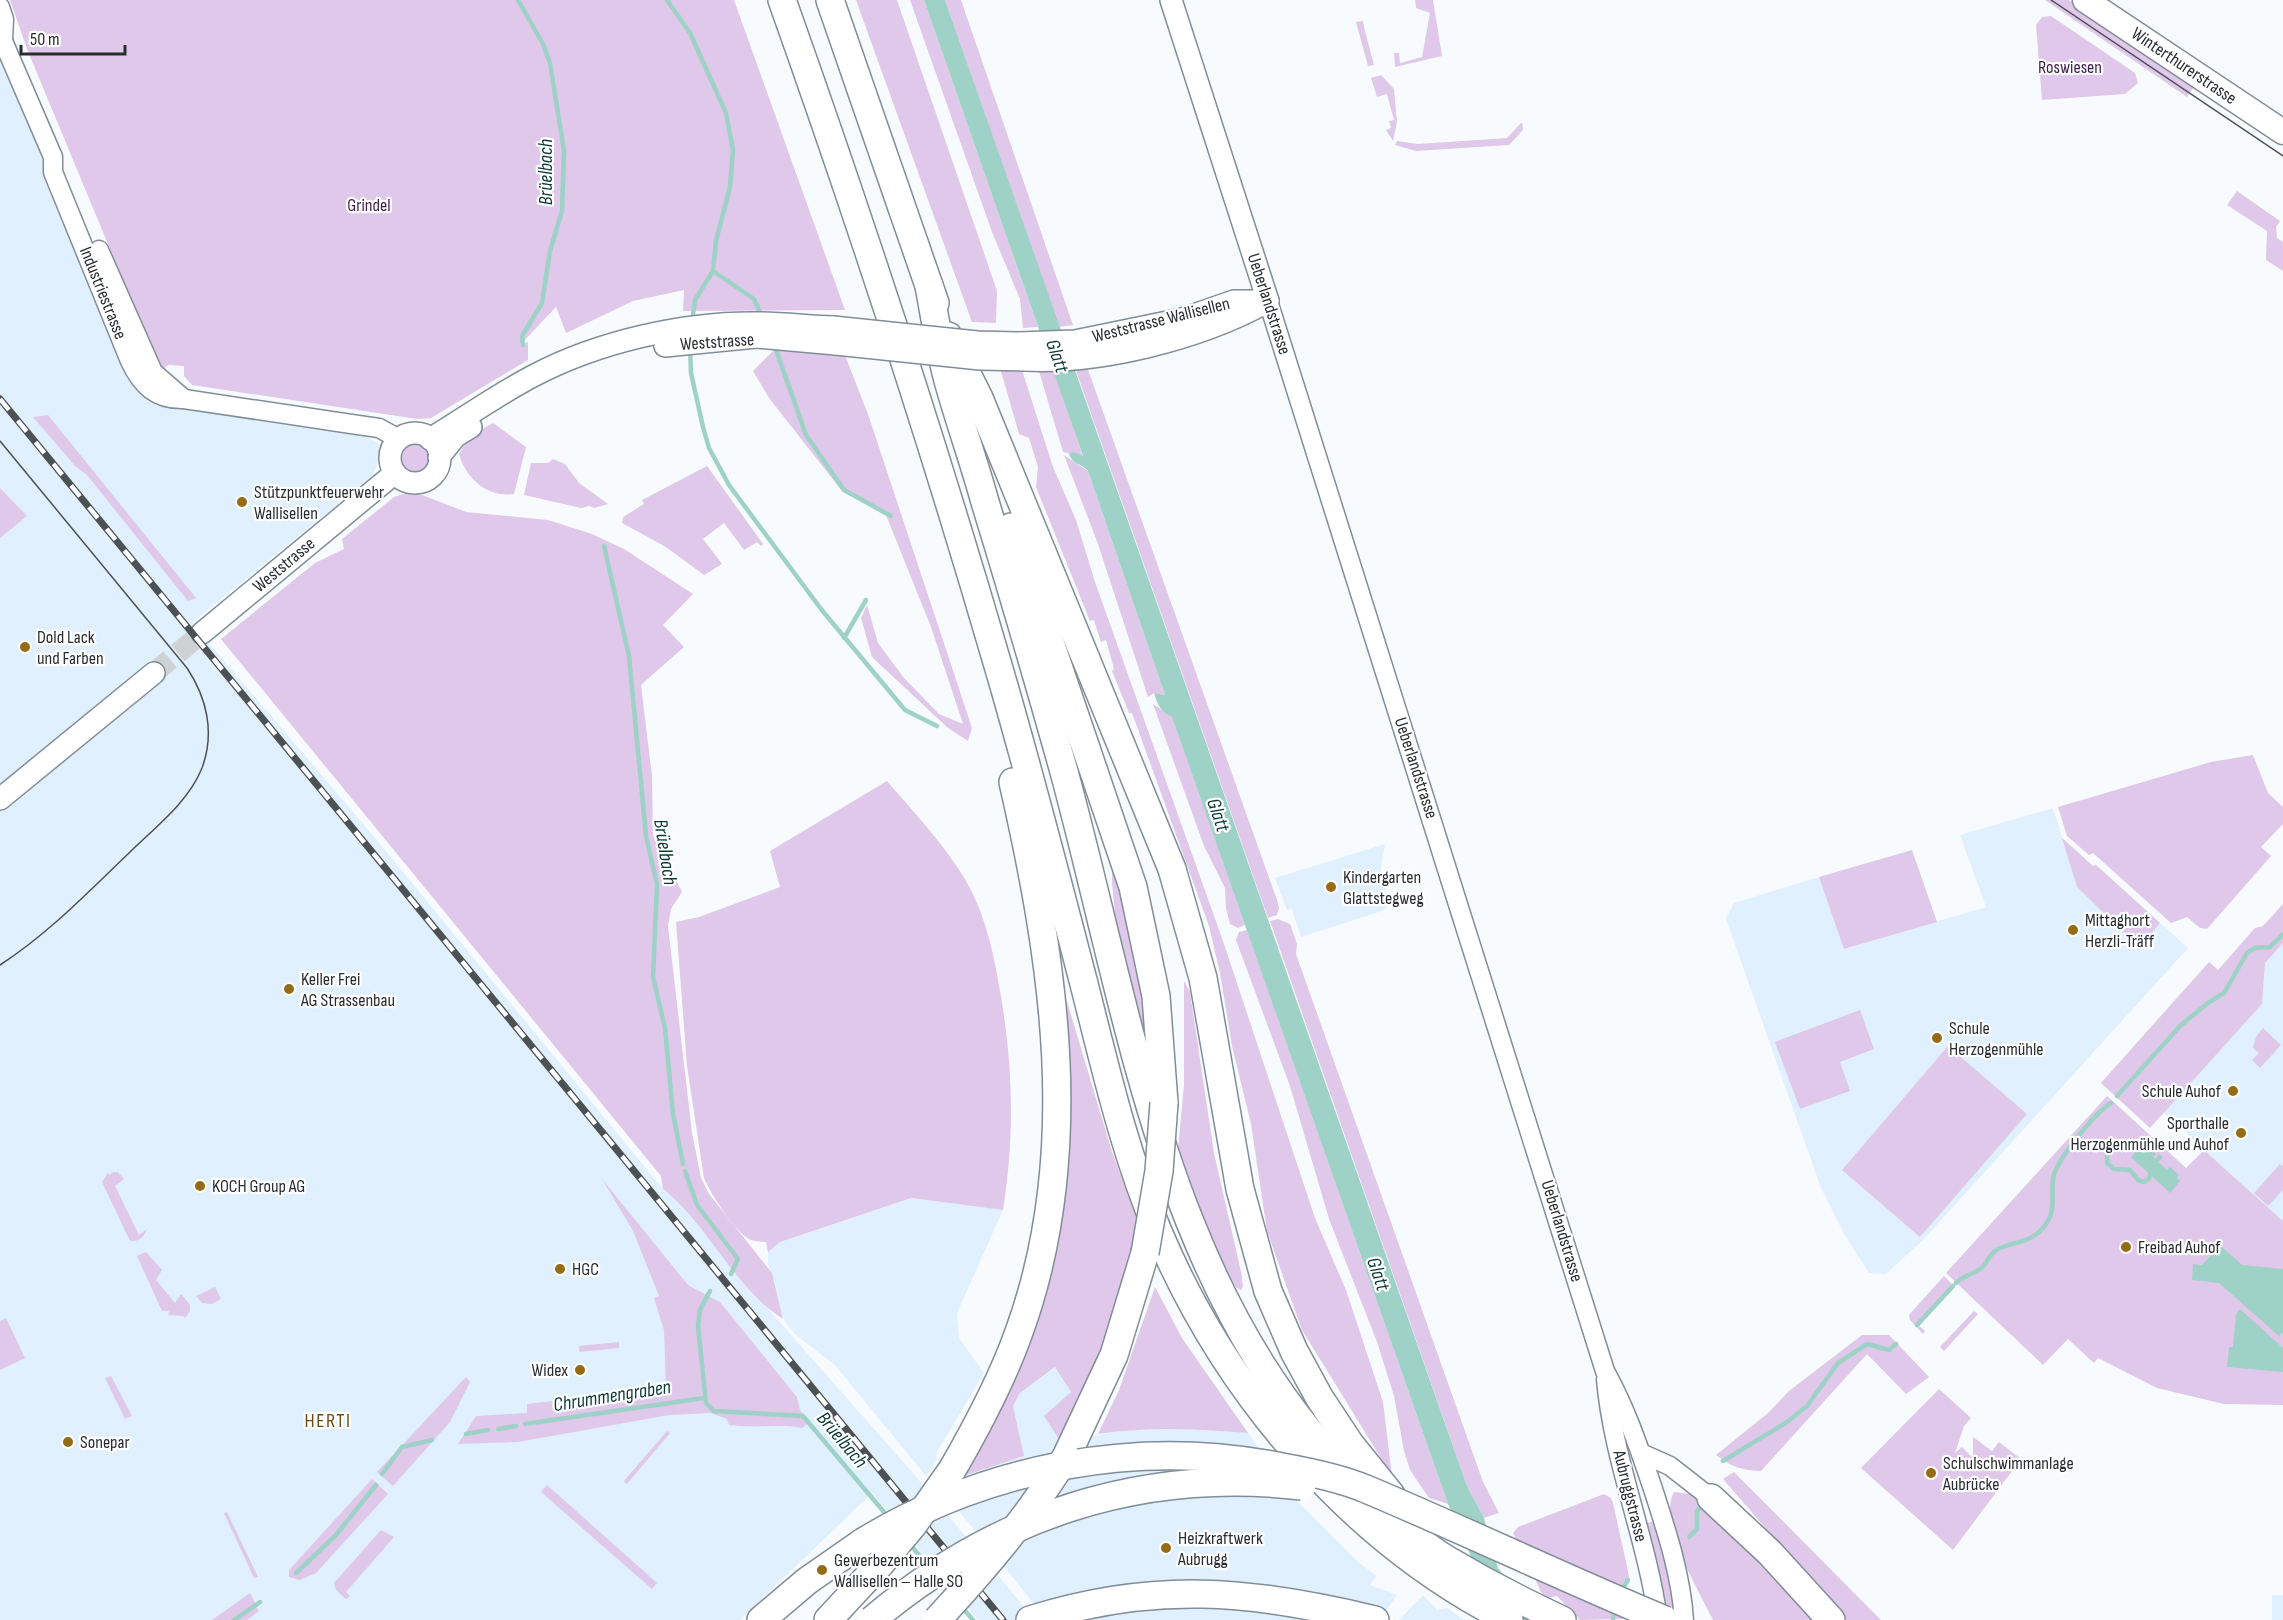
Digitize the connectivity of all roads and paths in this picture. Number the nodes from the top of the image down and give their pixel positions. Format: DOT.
graph roads {
  1 [pos="766,0"];
  2 [pos="782,0"];
  3 [pos="830,0"];
  4 [pos="1171,0"];
  5 [pos="2085,0"];
  6 [pos="0,7"];
  7 [pos="2,37"];
  8 [pos="2283,132"];
  9 [pos="929,286"];
  10 [pos="1268,301"];
  11 [pos="942,323"];
  12 [pos="1022,352"];
  13 [pos="399,439"];
  14 [pos="434,448"];
  15 [pos="395,473"];
  16 [pos="202,633"];
  17 [pos="154,672"];
  18 [pos="0,799"];
  19 [pos="1605,1371"];
  20 [pos="1641,1453"];
  21 [pos="1670,1466"];
  22 [pos="1652,1488"];
  23 [pos="1711,1498"];
  24 [pos="1391,1502"];
  25 [pos="1637,1521"];
  26 [pos="1414,1539"];
  27 [pos="1039,1617"];
  28 [pos="761,1620"];
  29 [pos="828,1620"];
  30 [pos="872,1620"];
  31 [pos="937,1620"];
  32 [pos="1375,1620"];
  33 [pos="1509,1620"];
  34 [pos="1562,1620"];
  35 [pos="1658,1620"];
  36 [pos="1665,1620"];
  37 [pos="1684,1620"];
  38 [pos="1831,1620"];
  1 -- 29 [label="highway, bridge"];
  2 -- 26 [label="highway"];
  3 -- 9 [label="highway"];
  4 -- 10 [label="main road, Ueberlandstrasse"];
  5 -- 8 [label="main road, Winterthurerstrasse"];
  6 -- 7 [label="street, Industriestrasse"];
  7 -- 13 [label="street, Industriestrasse"];
  9 -- 11 [label="highway"];
  9 -- 26 [label="highway"];
  10 -- 12 [label="main road, Weststrasse Wallisellen"];
  10 -- 19 [label="street, Ueberlandstrasse"];
  11 -- 26 [label="highway"];
  11 -- 31 [label="highway, bridge"];
  12 -- 14 [label="main road, Weststrasse, bridge"];
  13 -- 14 [label="main road"];
  13 -- 15 [label="main road"];
  14 -- 15 [label="main road, Weststrasse"];
  15 -- 16 [label="main road, Weststrasse"];
  17 -- 18 [label="main road"];
  19 -- 20 [label="street, Ueberlandstrasse"];
  19 -- 25 [label="street, Aubruggstrasse"];
  20 -- 21 [label="street"];
  20 -- 22 [label="street, Aubruggstrasse"];
  21 -- 22 [label="street"];
  21 -- 23 [label="street"];
  22 -- 25 [label="street"];
  22 -- 37 [label="street, Aubruggstrasse"];
  23 -- 38 [label="highway"];
  24 -- 28 [label="highway, bridge"];
  24 -- 30 [label="highway, bridge"];
  24 -- 36 [label="highway, bridge"];
  25 -- 35 [label="street, Aubruggstrasse"];
  26 -- 33 [label="highway"];
  26 -- 34 [label="highway"];
  27 -- 32 [label="highway"];
}
